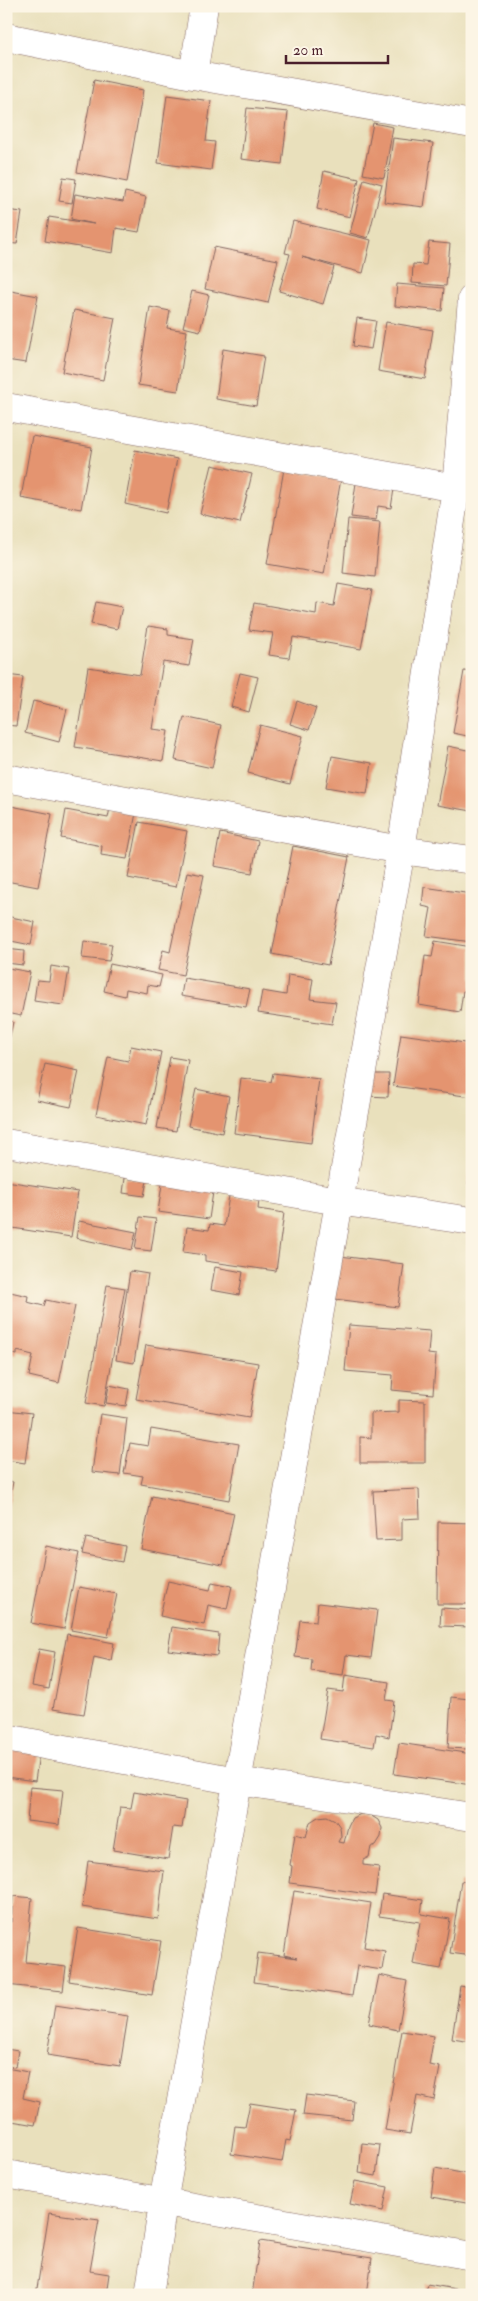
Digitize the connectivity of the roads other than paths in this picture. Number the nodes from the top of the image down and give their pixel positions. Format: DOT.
graph roads {
  1 [pos="204,6"];
  2 [pos="6,37"];
  3 [pos="193,74"];
  4 [pos="472,124"];
  5 [pos="472,299"];
  6 [pos="6,407"];
  7 [pos="456,488"];
  8 [pos="6,778"];
  9 [pos="401,850"];
  10 [pos="472,860"];
  11 [pos="6,1143"];
  12 [pos="338,1201"];
  13 [pos="472,1221"];
  14 [pos="6,1738"];
  15 [pos="238,1781"];
  16 [pos="472,1817"];
  17 [pos="6,2174"];
  18 [pos="163,2203"];
  19 [pos="472,2256"];
  20 [pos="149,2295"];
  1 -- 3 [label="street"];
  2 -- 3 [label="street"];
  3 -- 4 [label="street"];
  5 -- 7 [label="street"];
  6 -- 7 [label="street"];
  7 -- 9 [label="street"];
  8 -- 9 [label="street"];
  9 -- 10 [label="street"];
  9 -- 12 [label="street"];
  11 -- 12 [label="street"];
  12 -- 13 [label="street"];
  12 -- 15 [label="street"];
  14 -- 15 [label="street"];
  15 -- 16 [label="street"];
  15 -- 18 [label="street"];
  17 -- 18 [label="street"];
  18 -- 19 [label="street"];
  18 -- 20 [label="street"];
}
